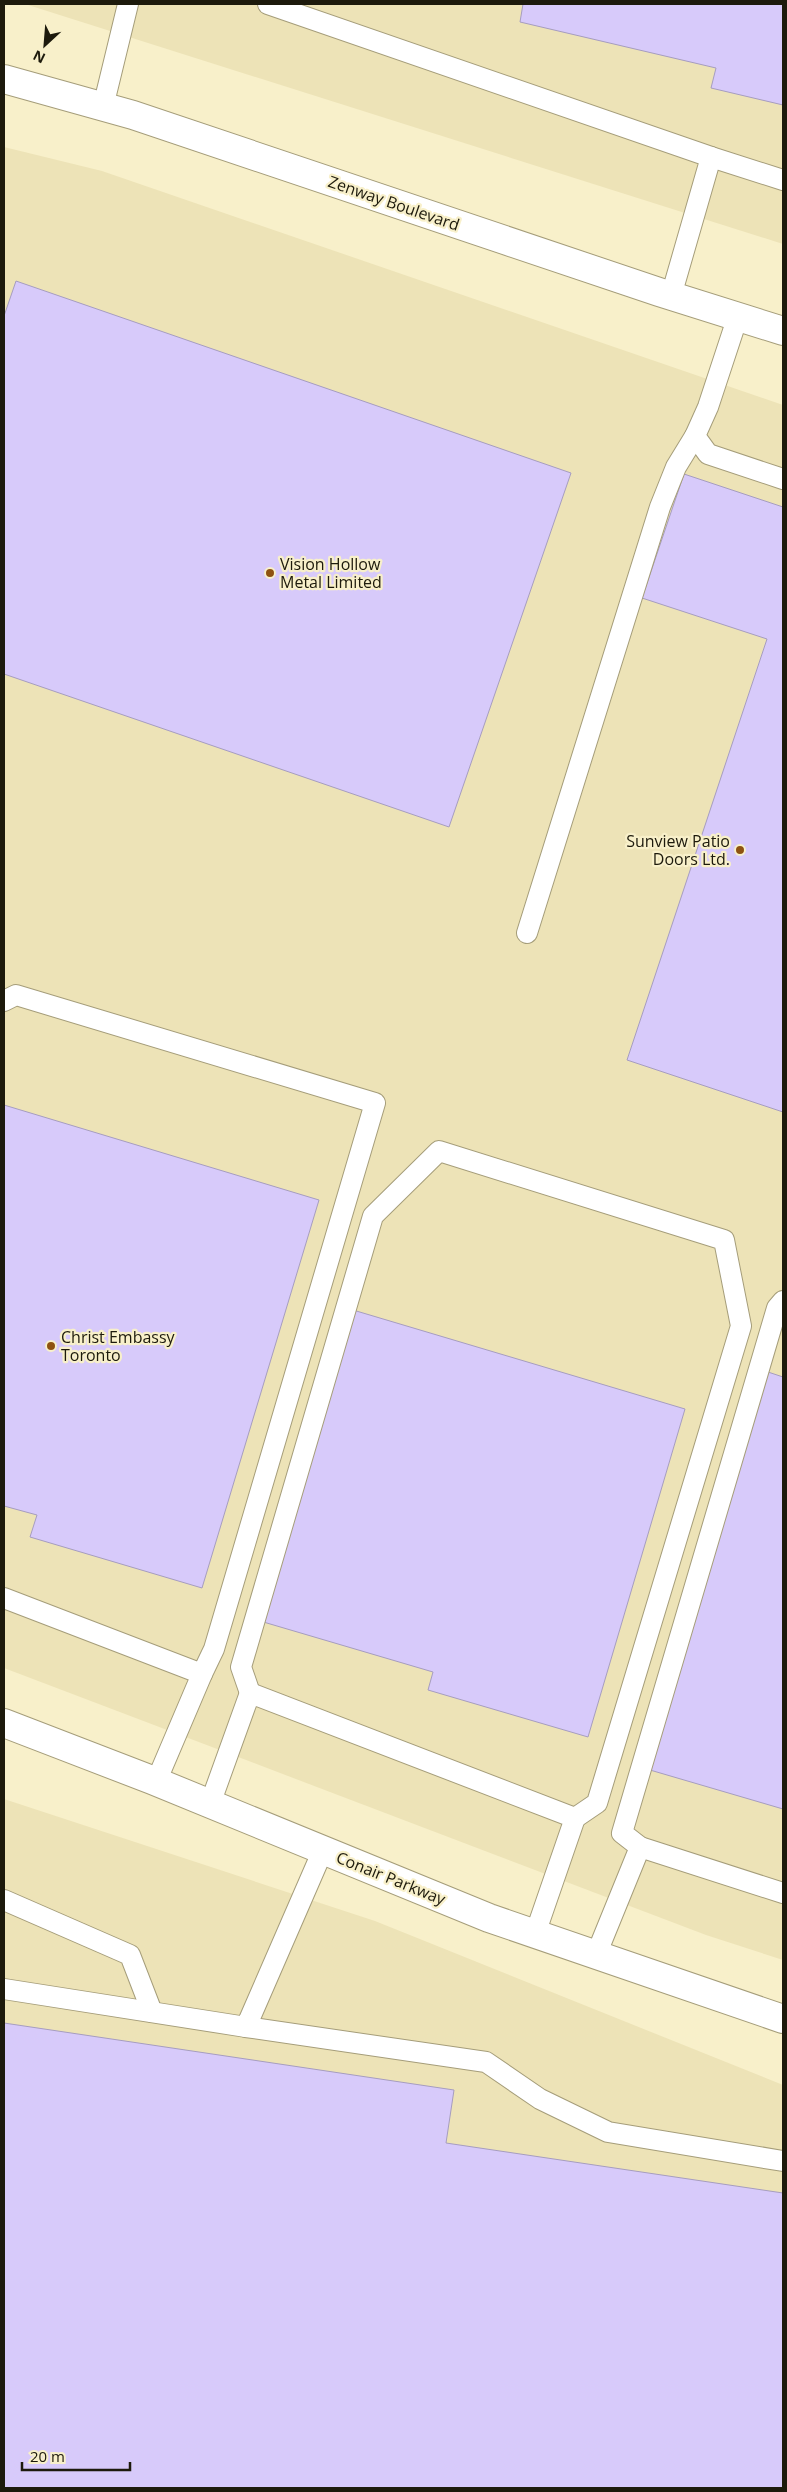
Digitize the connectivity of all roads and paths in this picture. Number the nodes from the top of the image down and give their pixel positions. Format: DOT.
graph roads {
  1 [pos="128,4"];
  2 [pos="268,4"];
  3 [pos="4,79"];
  4 [pos="103,107"];
  5 [pos="711,157"];
  6 [pos="783,180"];
  7 [pos="670,296"];
  8 [pos="738,316"];
  9 [pos="783,331"];
  10 [pos="695,436"];
  11 [pos="783,479"];
  12 [pos="527,934"];
  13 [pos="4,1001"];
  14 [pos="783,1301"];
  15 [pos="4,1598"];
  16 [pos="202,1674"];
  17 [pos="250,1693"];
  18 [pos="4,1723"];
  19 [pos="156,1782"];
  20 [pos="210,1804"];
  21 [pos="575,1818"];
  22 [pos="640,1847"];
  23 [pos="323,1850"];
  24 [pos="783,1893"];
  25 [pos="4,1900"];
  26 [pos="535,1934"];
  27 [pos="596,1955"];
  28 [pos="4,1989"];
  29 [pos="152,2012"];
  30 [pos="783,2019"];
  31 [pos="246,2027"];
  32 [pos="783,2161"];
  1 -- 4 [label="lane"];
  2 -- 5 [label="lane"];
  3 -- 4 [label="street, Zenway Boulevard"];
  4 -- 7 [label="street, Zenway Boulevard"];
  5 -- 6 [label="lane"];
  5 -- 7 [label="lane"];
  7 -- 8 [label="street, Zenway Boulevard"];
  8 -- 9 [label="street, Zenway Boulevard"];
  8 -- 10 [label="lane"];
  10 -- 11 [label="lane"];
  10 -- 12 [label="lane"];
  13 -- 16 [label="lane"];
  14 -- 22 [label="lane"];
  15 -- 16 [label="lane"];
  16 -- 19 [label="lane"];
  17 -- 20 [label="lane"];
  17 -- 21 [label="lane"];
  17 -- 21 [label="lane"];
  18 -- 19 [label="street, Conair Parkway"];
  19 -- 20 [label="street, Conair Parkway"];
  20 -- 23 [label="street, Conair Parkway"];
  21 -- 26 [label="lane"];
  22 -- 24 [label="lane"];
  22 -- 27 [label="lane"];
  23 -- 26 [label="street, Conair Parkway"];
  23 -- 31 [label="lane"];
  25 -- 29 [label="lane"];
  26 -- 27 [label="street, Conair Parkway"];
  27 -- 30 [label="street, Conair Parkway"];
  28 -- 29 [label="lane"];
  29 -- 31 [label="lane"];
  31 -- 32 [label="lane"];
}
